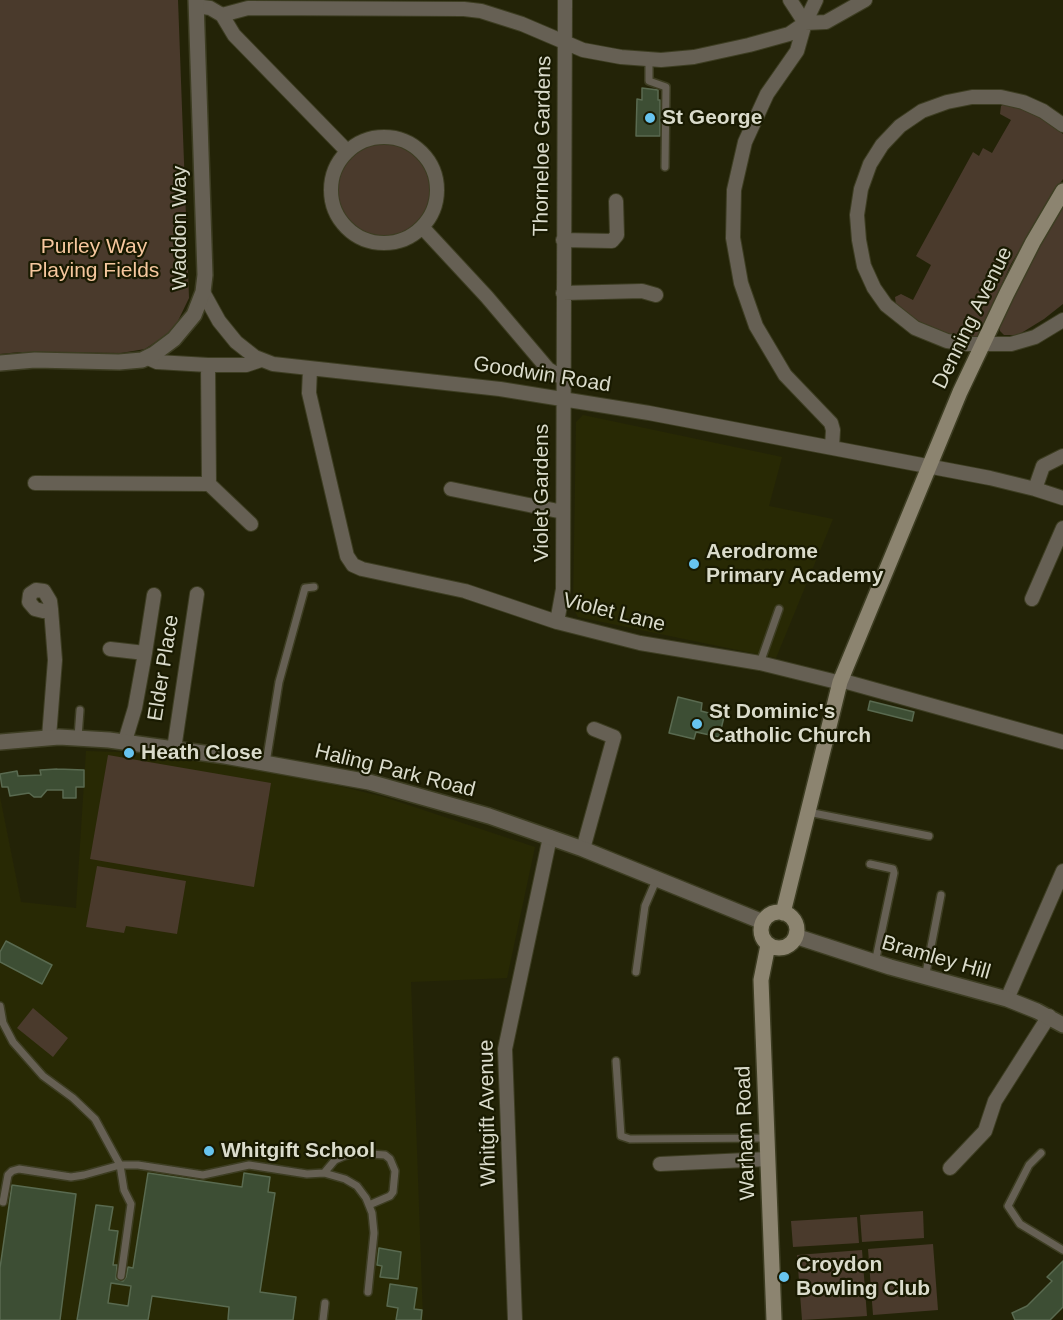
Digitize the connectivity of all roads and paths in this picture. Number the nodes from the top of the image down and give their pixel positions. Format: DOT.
graph roads {
  1 [pos="565,0"];
  2 [pos="790,0"];
  3 [pos="816,0"];
  4 [pos="865,0"];
  5 [pos="196,3"];
  6 [pos="222,15"];
  7 [pos="805,23"];
  8 [pos="565,43"];
  9 [pos="649,59"];
  10 [pos="1063,125"];
  11 [pos="347,151"];
  12 [pos="665,167"];
  13 [pos="1063,191"];
  14 [pos="616,201"];
  15 [pos="423,228"];
  16 [pos="563,240"];
  17 [pos="203,292"];
  18 [pos="563,292"];
  19 [pos="656,295"];
  20 [pos="1063,320"];
  21 [pos="982,345"];
  22 [pos="148,358"];
  23 [pos="261,360"];
  24 [pos="0,363"];
  25 [pos="208,365"];
  26 [pos="310,369"];
  27 [pos="564,379"];
  28 [pos="563,400"];
  29 [pos="832,447"];
  30 [pos="1063,456"];
  31 [pos="929,466"];
  32 [pos="35,483"];
  33 [pos="209,483"];
  34 [pos="451,489"];
  35 [pos="1035,489"];
  36 [pos="1063,498"];
  37 [pos="563,512"];
  38 [pos="251,524"];
  39 [pos="1063,528"];
  40 [pos="315,587"];
  41 [pos="197,594"];
  42 [pos="154,595"];
  43 [pos="1032,599"];
  44 [pos="51,609"];
  45 [pos="779,609"];
  46 [pos="557,622"];
  47 [pos="110,649"];
  48 [pos="145,653"];
  49 [pos="760,663"];
  50 [pos="840,682"];
  51 [pos="80,710"];
  52 [pos="594,729"];
  53 [pos="49,737"];
  54 [pos="78,737"];
  55 [pos="125,741"];
  56 [pos="0,742"];
  57 [pos="1063,742"];
  58 [pos="174,748"];
  59 [pos="266,763"];
  60 [pos="807,812"];
  61 [pos="929,836"];
  62 [pos="550,837"];
  63 [pos="583,849"];
  64 [pos="870,864"];
  65 [pos="1063,871"];
  66 [pos="657,878"];
  67 [pos="941,895"];
  68 [pos="783,913"];
  69 [pos="763,922"];
  70 [pos="796,934"];
  71 [pos="768,945"];
  72 [pos="875,963"];
  73 [pos="636,972"];
  74 [pos="925,978"];
  75 [pos="1007,999"];
  76 [pos="0,1006"];
  77 [pos="1049,1016"];
  78 [pos="1063,1025"];
  79 [pos="616,1061"];
  80 [pos="768,1138"];
  81 [pos="1041,1153"];
  82 [pos="768,1159"];
  83 [pos="660,1164"];
  84 [pos="120,1166"];
  85 [pos="950,1168"];
  86 [pos="324,1173"];
  87 [pos="3,1202"];
  88 [pos="369,1205"];
  89 [pos="1063,1250"];
  90 [pos="121,1276"];
  91 [pos="368,1292"];
  92 [pos="325,1304"];
  93 [pos="323,1320"];
  94 [pos="515,1320"];
  95 [pos="774,1320"];
  1 -- 8 [label="street, Thorneloe Gardens"];
  2 -- 7 [label="street"];
  3 -- 7 [label="street"];
  4 -- 7 [label="street"];
  5 -- 6 [label="street"];
  5 -- 17 [label="street, Waddon Way"];
  6 -- 8 [label="street"];
  6 -- 11 [label="street"];
  7 -- 9 [label="street"];
  7 -- 29 [label="street"];
  8 -- 9 [label="street"];
  8 -- 16 [label="street, Thorneloe Gardens"];
  9 -- 12 [label="lane"];
  10 -- 21 [label="street"];
  11 -- 15 [label="street"];
  11 -- 15 [label="street"];
  13 -- 21 [label="main road, Denning Avenue"];
  14 -- 16 [label="street"];
  15 -- 27 [label="street"];
  16 -- 18 [label="street, Thorneloe Gardens"];
  17 -- 22 [label="street, Waddon Way"];
  17 -- 23 [label="street"];
  18 -- 19 [label="street"];
  18 -- 27 [label="street, Thorneloe Gardens"];
  20 -- 21 [label="street"];
  21 -- 31 [label="main road, Denning Avenue"];
  22 -- 24 [label="street, Waddon Way"];
  22 -- 25 [label="street, Goodwin Road"];
  23 -- 25 [label="street, Goodwin Road"];
  23 -- 26 [label="street, Goodwin Road"];
  25 -- 33 [label="street"];
  26 -- 28 [label="street, Goodwin Road"];
  26 -- 46 [label="street, Violet Lane"];
  27 -- 28 [label="street, Thorneloe Gardens"];
  28 -- 29 [label="street, Goodwin Road"];
  28 -- 37 [label="street, Violet Gardens"];
  29 -- 31 [label="street, Goodwin Road"];
  30 -- 35 [label="street"];
  31 -- 35 [label="street, Goodwin Road"];
  31 -- 50 [label="main road"];
  32 -- 33 [label="street"];
  33 -- 38 [label="street"];
  34 -- 37 [label="street"];
  35 -- 36 [label="street, Goodwin Road"];
  37 -- 46 [label="street, Violet Gardens"];
  39 -- 43 [label="street"];
  40 -- 59 [label="lane"];
  41 -- 58 [label="street, Elder Place"];
  42 -- 48 [label="street"];
  44 -- 53 [label="street"];
  45 -- 49 [label="lane"];
  46 -- 49 [label="street, Violet Lane"];
  47 -- 48 [label="street"];
  48 -- 55 [label="street"];
  49 -- 50 [label="street, Violet Lane"];
  50 -- 57 [label="street, Violet Lane"];
  50 -- 60 [label="main road"];
  51 -- 54 [label="lane"];
  52 -- 63 [label="street"];
  53 -- 54 [label="street, Haling Park Road"];
  53 -- 56 [label="street, Haling Park Road"];
  54 -- 55 [label="street, Haling Park Road"];
  55 -- 58 [label="street, Haling Park Road"];
  58 -- 59 [label="street, Haling Park Road"];
  59 -- 62 [label="street, Haling Park Road"];
  60 -- 61 [label="lane"];
  60 -- 68 [label="main road"];
  62 -- 63 [label="street, Haling Park Road"];
  62 -- 94 [label="street, Whitgift Avenue"];
  63 -- 66 [label="street, Haling Park Road"];
  64 -- 72 [label="lane"];
  65 -- 75 [label="street"];
  66 -- 69 [label="street, Haling Park Road"];
  66 -- 73 [label="lane"];
  67 -- 74 [label="lane"];
  68 -- 69 [label="main road"];
  68 -- 70 [label="main road"];
  69 -- 71 [label="main road"];
  70 -- 71 [label="main road"];
  70 -- 72 [label="street, Bramley Hill"];
  71 -- 80 [label="main road, Warham Road"];
  72 -- 74 [label="street, Bramley Hill"];
  74 -- 75 [label="street, Bramley Hill"];
  75 -- 77 [label="street, Bramley Hill"];
  76 -- 84 [label="lane"];
  77 -- 78 [label="street, Bramley Hill"];
  77 -- 85 [label="street"];
  79 -- 80 [label="lane"];
  80 -- 82 [label="main road, Warham Road"];
  81 -- 89 [label="lane"];
  82 -- 83 [label="street"];
  82 -- 95 [label="main road, Warham Road"];
  84 -- 86 [label="lane"];
  84 -- 87 [label="lane"];
  84 -- 90 [label="lane"];
  86 -- 88 [label="lane"];
  86 -- 88 [label="lane"];
  88 -- 91 [label="lane"];
  92 -- 93 [label="lane"];
}
